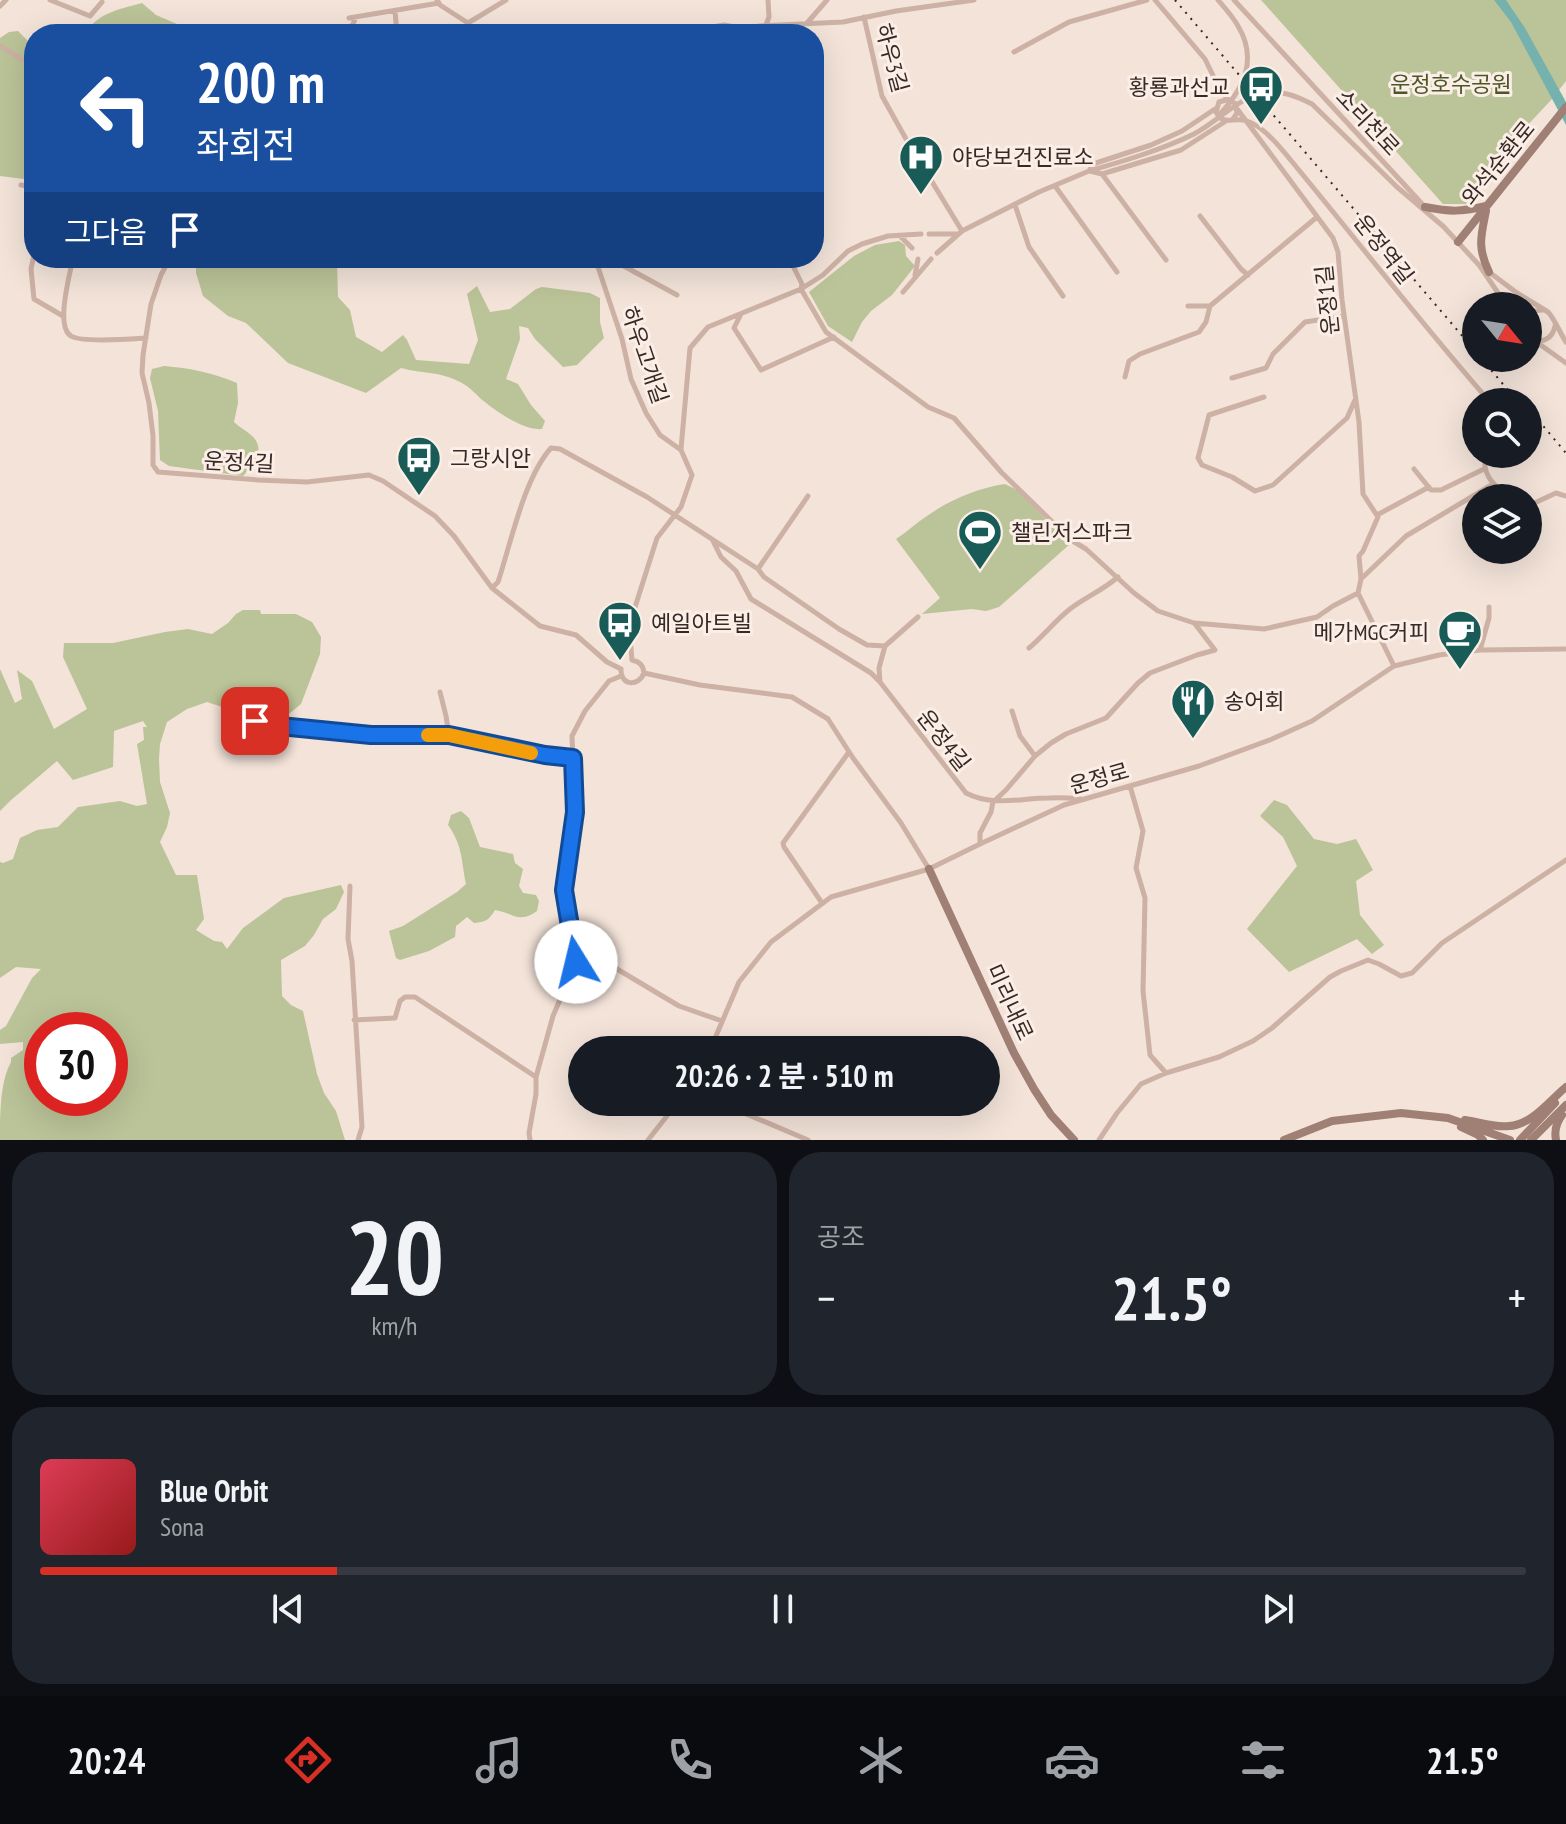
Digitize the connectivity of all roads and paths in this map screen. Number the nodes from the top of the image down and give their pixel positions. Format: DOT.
graph roads {
  1 [pos="6,0"];
  2 [pos="50,0"];
  3 [pos="506,0"];
  4 [pos="768,0"];
  5 [pos="827,0"];
  6 [pos="974,0"];
  7 [pos="1147,0"];
  8 [pos="1155,0"];
  9 [pos="1218,0"];
  10 [pos="1234,0"];
  11 [pos="102,2"];
  12 [pos="438,2"];
  13 [pos="0,6"];
  14 [pos="395,11"];
  15 [pos="864,17"];
  16 [pos="468,23"];
  17 [pos="807,23"];
  18 [pos="353,24"];
  19 [pos="396,24"];
  20 [pos="766,24"];
  21 [pos="792,24"];
  22 [pos="0,46"];
  23 [pos="1014,52"];
  24 [pos="24,61"];
  25 [pos="1220,90"];
  26 [pos="1229,100"];
  27 [pos="1218,106"];
  28 [pos="1566,107"];
  29 [pos="1238,110"];
  30 [pos="1230,120"];
  31 [pos="1248,121"];
  32 [pos="1208,126"];
  33 [pos="1089,171"];
  34 [pos="1102,174"];
  35 [pos="21,185"];
  36 [pos="24,185"];
  37 [pos="1055,186"];
  38 [pos="1015,205"];
  39 [pos="1487,206"];
  40 [pos="1425,207"];
  41 [pos="1200,216"];
  42 [pos="1317,217"];
  43 [pos="1444,227"];
  44 [pos="959,232"];
  45 [pos="921,234"];
  46 [pos="929,234"];
  47 [pos="901,236"];
  48 [pos="1458,242"];
  49 [pos="912,248"];
  50 [pos="937,253"];
  51 [pos="918,259"];
  52 [pos="931,259"];
  53 [pos="1166,260"];
  54 [pos="1479,265"];
  55 [pos="31,268"];
  56 [pos="71,268"];
  57 [pos="165,268"];
  58 [pos="598,268"];
  59 [pos="627,268"];
  60 [pos="794,268"];
  61 [pos="1117,272"];
  62 [pos="1489,272"];
  63 [pos="1248,275"];
  64 [pos="915,276"];
  65 [pos="801,289"];
  66 [pos="903,292"];
  67 [pos="1497,292"];
  68 [pos="677,295"];
  69 [pos="1063,296"];
  70 [pos="1188,306"];
  71 [pos="1210,306"];
  72 [pos="1543,310"];
  73 [pos="742,313"];
  74 [pos="63,316"];
  75 [pos="1344,316"];
  76 [pos="1555,326"];
  77 [pos="834,337"];
  78 [pos="146,338"];
  79 [pos="1542,341"];
  80 [pos="1566,342"];
  81 [pos="1542,346"];
  82 [pos="1566,363"];
  83 [pos="1125,377"];
  84 [pos="1232,378"];
  85 [pos="1478,388"];
  86 [pos="1264,397"];
  87 [pos="1356,399"];
  88 [pos="681,450"];
  89 [pos="1414,469"];
  90 [pos="1484,469"];
  91 [pos="1493,484"];
  92 [pos="1429,487"];
  93 [pos="808,496"];
  94 [pos="1566,496"];
  95 [pos="1542,500"];
  96 [pos="1462,503"];
  97 [pos="675,514"];
  98 [pos="1377,515"];
  99 [pos="712,539"];
  100 [pos="758,569"];
  101 [pos="1118,578"];
  102 [pos="1361,579"];
  103 [pos="492,588"];
  104 [pos="1358,593"];
  105 [pos="1489,607"];
  106 [pos="918,617"];
  107 [pos="1194,623"];
  108 [pos="885,646"];
  109 [pos="1029,648"];
  110 [pos="1566,649"];
  111 [pos="1480,650"];
  112 [pos="632,660"];
  113 [pos="1394,666"];
  114 [pos="621,669"];
  115 [pos="644,673"];
  116 [pos="621,676"];
  117 [pos="880,682"];
  118 [pos="440,692"];
  119 [pos="1012,711"];
  120 [pos="230,717"];
  121 [pos="449,735"];
  122 [pos="849,752"];
  123 [pos="1035,756"];
  124 [pos="573,758"];
  125 [pos="1130,786"];
  126 [pos="1086,799"];
  127 [pos="993,802"];
  128 [pos="980,844"];
  129 [pos="1566,860"];
  130 [pos="929,869"];
  131 [pos="350,886"];
  132 [pos="822,903"];
  133 [pos="576,962"];
  134 [pos="354,1020"];
  135 [pos="722,1021"];
  136 [pos="716,1036"];
  137 [pos="1166,1073"];
  138 [pos="536,1077"];
  139 [pos="1566,1088"];
  140 [pos="1566,1107"];
  141 [pos="667,1116"];
  142 [pos="751,1116"];
  143 [pos="1435,1116"];
  144 [pos="1448,1118"];
  145 [pos="358,1140"];
  146 [pos="530,1140"];
  147 [pos="648,1140"];
  148 [pos="808,1140"];
  149 [pos="1074,1140"];
  150 [pos="1099,1140"];
  151 [pos="1284,1140"];
  152 [pos="1483,1140"];
  153 [pos="1510,1140"];
  154 [pos="1520,1140"];
  155 [pos="1531,1140"];
  156 [pos="1556,1140"];
  1 -- 13 [label="street"];
  2 -- 11 [label="street"];
  3 -- 16 [label="street"];
  4 -- 20 [label="street"];
  5 -- 17 [label="street"];
  6 -- 15 [label="street"];
  7 -- 23 [label="street"];
  8 -- 25 [label="street"];
  9 -- 32 [label="street"];
  10 -- 40 [label="street, 소리천로"];
  12 -- 14 [label="street"];
  12 -- 16 [label="street"];
  14 -- 18 [label="street"];
  14 -- 19 [label="street"];
  15 -- 17 [label="street"];
  15 -- 44 [label="street, 하우3길"];
  17 -- 21 [label="street"];
  22 -- 24 [label="street"];
  25 -- 26 [label="street"];
  25 -- 27 [label="street"];
  26 -- 27 [label="street"];
  26 -- 29 [label="street"];
  27 -- 30 [label="street"];
  27 -- 33 [label="street"];
  28 -- 39 [label="street, 와석순환로"];
  29 -- 30 [label="street"];
  29 -- 31 [label="street, 운정1길"];
  30 -- 31 [label="street"];
  30 -- 34 [label="street"];
  31 -- 42 [label="street, 운정1길"];
  31 -- 85 [label="street, 운정역길"];
  32 -- 33 [label="street"];
  32 -- 43 [label="street"];
  33 -- 34 [label="street"];
  33 -- 37 [label="street"];
  34 -- 53 [label="street"];
  35 -- 36 [label="street"];
  37 -- 38 [label="street"];
  37 -- 61 [label="street"];
  38 -- 44 [label="street"];
  38 -- 69 [label="street"];
  39 -- 40 [label="street"];
  39 -- 48 [label="street, 와석순환로"];
  39 -- 62 [label="street"];
  40 -- 43 [label="street, 소리천로"];
  41 -- 63 [label="street"];
  42 -- 63 [label="street"];
  42 -- 75 [label="street, 운정1길"];
  43 -- 48 [label="street, 소리천로"];
  44 -- 46 [label="street"];
  44 -- 50 [label="street"];
  45 -- 47 [label="street"];
  47 -- 49 [label="street"];
  47 -- 65 [label="street"];
  48 -- 54 [label="street, 소리천로"];
  51 -- 64 [label="street"];
  52 -- 64 [label="street"];
  54 -- 62 [label="street"];
  54 -- 67 [label="street"];
  55 -- 74 [label="street"];
  56 -- 74 [label="street"];
  57 -- 78 [label="street, 운정4길"];
  58 -- 88 [label="street, 하우고개길"];
  59 -- 68 [label="street"];
  60 -- 65 [label="street"];
  62 -- 72 [label="street"];
  63 -- 71 [label="street"];
  64 -- 66 [label="street"];
  65 -- 73 [label="street"];
  65 -- 77 [label="street"];
  70 -- 71 [label="street"];
  71 -- 83 [label="street"];
  72 -- 76 [label="street"];
  73 -- 77 [label="street"];
  73 -- 88 [label="street"];
  74 -- 78 [label="street"];
  75 -- 84 [label="street"];
  75 -- 87 [label="street, 운정1길"];
  76 -- 79 [label="street"];
  76 -- 80 [label="street"];
  77 -- 101 [label="street"];
  78 -- 103 [label="street, 운정4길"];
  81 -- 82 [label="street"];
  86 -- 87 [label="street"];
  87 -- 98 [label="street, 운정1길"];
  88 -- 97 [label="street"];
  89 -- 92 [label="street"];
  90 -- 91 [label="street"];
  90 -- 92 [label="street"];
  92 -- 98 [label="street"];
  93 -- 100 [label="street"];
  94 -- 95 [label="street"];
  96 -- 102 [label="street"];
  97 -- 99 [label="street, 운정4길"];
  97 -- 103 [label="street, 운정4길"];
  97 -- 112 [label="street"];
  98 -- 102 [label="street"];
  99 -- 100 [label="street, 운정4길"];
  99 -- 117 [label="street, 운정4길"];
  100 -- 108 [label="street, 운정4길"];
  101 -- 107 [label="street"];
  101 -- 109 [label="street"];
  102 -- 104 [label="street"];
  103 -- 114 [label="street, 운정4길"];
  104 -- 107 [label="street"];
  104 -- 113 [label="street"];
  105 -- 111 [label="street"];
  106 -- 108 [label="street"];
  107 -- 123 [label="street"];
  108 -- 117 [label="street"];
  110 -- 111 [label="street, 운정로"];
  111 -- 113 [label="street, 운정로"];
  112 -- 114 [label="street"];
  112 -- 115 [label="street"];
  113 -- 125 [label="street, 운정로"];
  114 -- 116 [label="street"];
  115 -- 116 [label="street"];
  115 -- 122 [label="street"];
  116 -- 124 [label="street"];
  117 -- 127 [label="street, 운정4길"];
  118 -- 121 [label="street"];
  119 -- 123 [label="street"];
  120 -- 121 [label="street"];
  121 -- 124 [label="street"];
  122 -- 130 [label="street"];
  122 -- 132 [label="street"];
  123 -- 127 [label="street"];
  124 -- 133 [label="street"];
  125 -- 126 [label="street, 운정로"];
  125 -- 137 [label="street"];
  126 -- 127 [label="street"];
  126 -- 128 [label="street, 운정로"];
  127 -- 128 [label="street"];
  128 -- 130 [label="street, 운정로"];
  129 -- 137 [label="street"];
  130 -- 132 [label="street, 운정로"];
  130 -- 149 [label="street, 미리내로"];
  131 -- 134 [label="street"];
  132 -- 135 [label="street, 운정로"];
  133 -- 135 [label="street"];
  133 -- 138 [label="street"];
  134 -- 138 [label="street"];
  134 -- 145 [label="street"];
  135 -- 136 [label="street, 운정로"];
  137 -- 150 [label="street"];
  138 -- 146 [label="street"];
  139 -- 144 [label="street"];
  139 -- 154 [label="street"];
  140 -- 155 [label="street"];
  140 -- 156 [label="street"];
  141 -- 147 [label="street"];
  142 -- 148 [label="street"];
  143 -- 144 [label="street"];
  143 -- 151 [label="street"];
  143 -- 152 [label="street"];
  144 -- 153 [label="street"];
}
